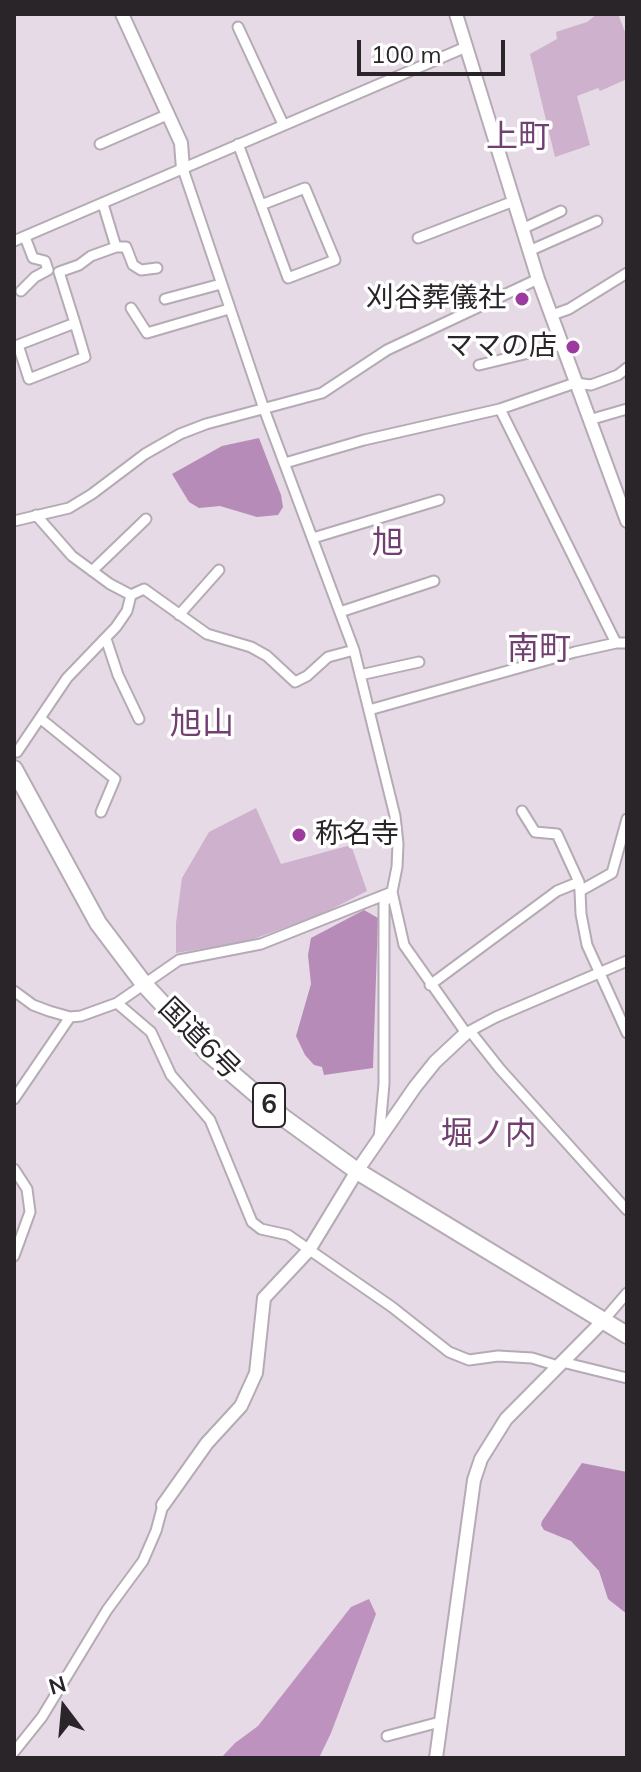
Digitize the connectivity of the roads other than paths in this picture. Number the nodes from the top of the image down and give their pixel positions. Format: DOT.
graph roads {
  1 [pos="122,14"];
  2 [pos="456,14"];
  3 [pos="238,27"];
  4 [pos="466,47"];
  5 [pos="169,114"];
  6 [pos="283,124"];
  7 [pos="100,144"];
  8 [pos="238,144"];
  9 [pos="183,169"];
  10 [pos="514,201"];
  11 [pos="103,204"];
  12 [pos="261,205"];
  13 [pos="561,211"];
  14 [pos="597,221"];
  15 [pos="522,229"];
  16 [pos="25,237"];
  17 [pos="418,238"];
  18 [pos="14,241"];
  19 [pos="116,247"];
  20 [pos="529,251"];
  21 [pos="157,268"];
  22 [pos="627,273"];
  23 [pos="538,279"];
  24 [pos="221,284"];
  25 [pos="21,291"];
  26 [pos="165,299"];
  27 [pos="131,308"];
  28 [pos="229,309"];
  29 [pos="552,315"];
  30 [pos="75,323"];
  31 [pos="562,345"];
  32 [pos="479,365"];
  33 [pos="627,368"];
  34 [pos="575,383"];
  35 [pos="264,409"];
  36 [pos="500,409"];
  37 [pos="627,409"];
  38 [pos="589,420"];
  39 [pos="285,463"];
  40 [pos="439,500"];
  41 [pos="36,515"];
  42 [pos="146,519"];
  43 [pos="14,521"];
  44 [pos="627,521"];
  45 [pos="313,538"];
  46 [pos="219,570"];
  47 [pos="92,571"];
  48 [pos="434,581"];
  49 [pos="131,595"];
  50 [pos="340,612"];
  51 [pos="179,615"];
  52 [pos="106,639"];
  53 [pos="616,643"];
  54 [pos="627,643"];
  55 [pos="354,650"];
  56 [pos="419,662"];
  57 [pos="360,675"];
  58 [pos="369,710"];
  59 [pos="41,719"];
  60 [pos="139,719"];
  61 [pos="17,752"];
  62 [pos="14,769"];
  63 [pos="522,811"];
  64 [pos="101,812"];
  65 [pos="627,819"];
  66 [pos="580,887"];
  67 [pos="392,892"];
  68 [pos="627,961"];
  69 [pos="599,973"];
  70 [pos="144,984"];
  71 [pos="430,985"];
  72 [pos="14,991"];
  73 [pos="117,1003"];
  74 [pos="70,1017"];
  75 [pos="468,1032"];
  76 [pos="627,1033"];
  77 [pos="14,1099"];
  78 [pos="379,1142"];
  79 [pos="14,1169"];
  80 [pos="357,1171"];
  81 [pos="627,1210"];
  82 [pos="309,1250"];
  83 [pos="14,1256"];
  84 [pos="627,1293"];
  85 [pos="603,1321"];
  86 [pos="627,1335"];
  87 [pos="560,1364"];
  88 [pos="627,1378"];
  89 [pos="163,1505"];
  90 [pos="440,1722"];
  91 [pos="387,1736"];
  92 [pos="14,1752"];
  93 [pos="436,1758"];
  1 -- 5 [label="street"];
  2 -- 4 [label="street"];
  3 -- 6 [label="street"];
  4 -- 6 [label="street"];
  4 -- 10 [label="street"];
  5 -- 7 [label="street"];
  5 -- 9 [label="street"];
  6 -- 8 [label="street"];
  8 -- 9 [label="street"];
  8 -- 12 [label="street"];
  9 -- 11 [label="street"];
  9 -- 24 [label="street"];
  10 -- 15 [label="street"];
  10 -- 17 [label="street"];
  11 -- 16 [label="street"];
  11 -- 19 [label="street"];
  12 -- 12 [label="street"];
  13 -- 15 [label="street"];
  14 -- 20 [label="street"];
  15 -- 20 [label="street"];
  16 -- 18 [label="street"];
  16 -- 25 [label="street"];
  19 -- 21 [label="street"];
  19 -- 30 [label="street"];
  20 -- 23 [label="street"];
  22 -- 29 [label="street"];
  23 -- 29 [label="street"];
  23 -- 35 [label="street"];
  24 -- 26 [label="street"];
  24 -- 28 [label="street"];
  27 -- 28 [label="street"];
  28 -- 35 [label="street"];
  29 -- 31 [label="street"];
  30 -- 30 [label="street"];
  31 -- 32 [label="street"];
  31 -- 34 [label="street"];
  33 -- 34 [label="street"];
  34 -- 36 [label="street"];
  34 -- 38 [label="street"];
  35 -- 39 [label="street"];
  35 -- 41 [label="street"];
  36 -- 39 [label="street"];
  36 -- 53 [label="street"];
  37 -- 38 [label="street"];
  38 -- 44 [label="street"];
  39 -- 45 [label="street"];
  40 -- 45 [label="street"];
  41 -- 43 [label="street"];
  41 -- 47 [label="street"];
  42 -- 47 [label="street"];
  45 -- 50 [label="street"];
  46 -- 51 [label="street"];
  47 -- 49 [label="street"];
  48 -- 50 [label="street"];
  49 -- 51 [label="street"];
  49 -- 52 [label="street"];
  50 -- 55 [label="street"];
  51 -- 55 [label="street"];
  52 -- 59 [label="street"];
  52 -- 60 [label="street"];
  53 -- 54 [label="street"];
  53 -- 58 [label="street"];
  55 -- 57 [label="street"];
  56 -- 57 [label="street"];
  57 -- 58 [label="street"];
  58 -- 67 [label="street"];
  59 -- 61 [label="street"];
  59 -- 64 [label="street"];
  62 -- 70 [label="highway, 国道6号 / 6"];
  63 -- 66 [label="street"];
  65 -- 66 [label="street"];
  66 -- 69 [label="street"];
  66 -- 71 [label="street"];
  67 -- 70 [label="street"];
  67 -- 71 [label="street"];
  67 -- 78 [label="street"];
  68 -- 69 [label="street"];
  69 -- 75 [label="street"];
  69 -- 76 [label="street"];
  70 -- 73 [label="street"];
  70 -- 80 [label="highway, 国道6号 / 6"];
  71 -- 75 [label="street"];
  72 -- 74 [label="street"];
  73 -- 74 [label="street"];
  73 -- 82 [label="street"];
  74 -- 77 [label="street"];
  75 -- 78 [label="street"];
  75 -- 81 [label="street"];
  78 -- 80 [label="street"];
  79 -- 83 [label="street"];
  80 -- 82 [label="street"];
  80 -- 85 [label="highway, 国道6号 / 6"];
  82 -- 87 [label="street"];
  82 -- 89 [label="street"];
  84 -- 85 [label="street"];
  85 -- 86 [label="highway, 国道6号 / 6"];
  85 -- 87 [label="street"];
  87 -- 88 [label="street"];
  87 -- 90 [label="street"];
  89 -- 92 [label="street"];
  90 -- 91 [label="street"];
  90 -- 93 [label="street"];
}
